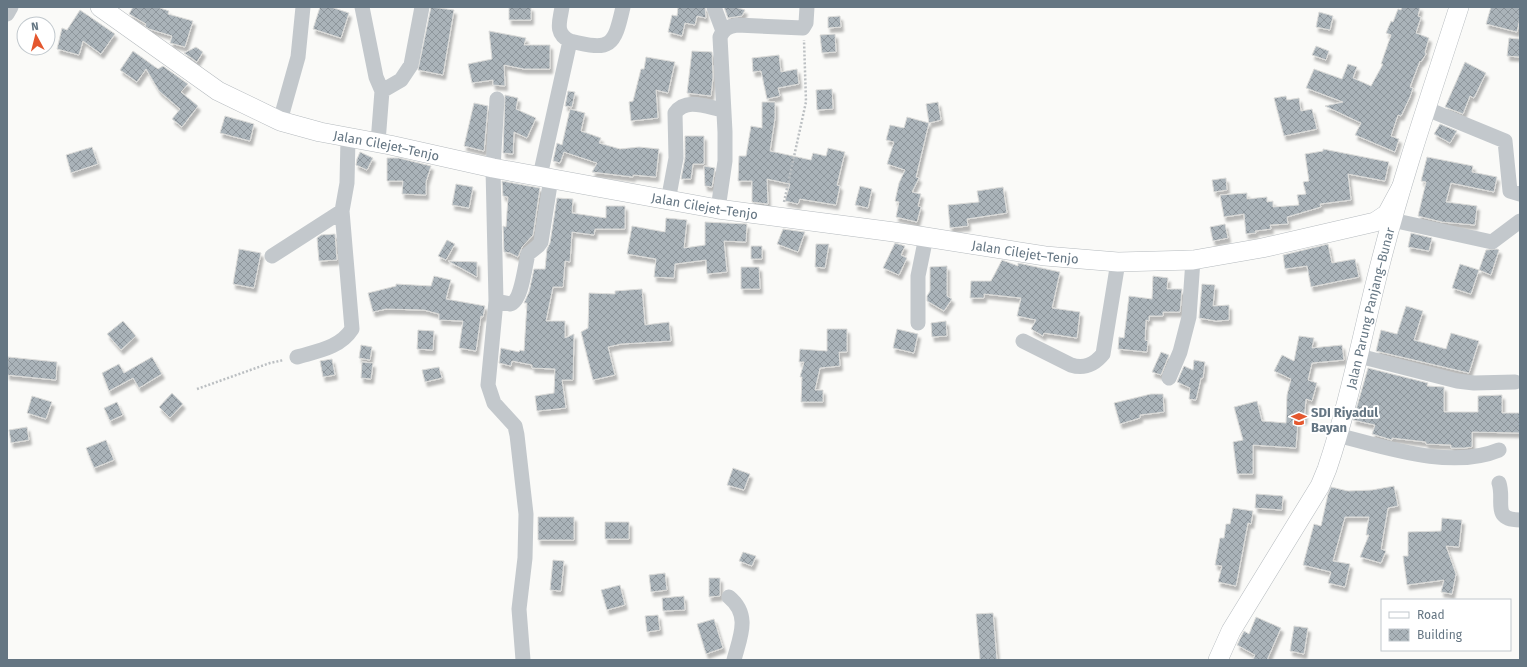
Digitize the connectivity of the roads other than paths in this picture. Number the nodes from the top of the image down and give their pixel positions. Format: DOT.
graph roads {
  1 [pos="11,7"];
  2 [pos="303,7"];
  3 [pos="362,7"];
  4 [pos="422,7"];
  5 [pos="562,7"];
  6 [pos="623,7"];
  7 [pos="714,7"];
  8 [pos="807,7"];
  9 [pos="1460,7"];
  10 [pos="109,10"];
  11 [pos="7,14"];
  12 [pos="723,31"];
  13 [pos="570,41"];
  14 [pos="382,91"];
  15 [pos="497,99"];
  16 [pos="1427,109"];
  17 [pos="723,110"];
  18 [pos="280,121"];
  19 [pos="348,138"];
  20 [pos="378,142"];
  21 [pos="493,168"];
  22 [pos="546,177"];
  23 [pos="1402,188"];
  24 [pos="1520,194"];
  25 [pos="668,201"];
  26 [pos="718,210"];
  27 [pos="342,211"];
  28 [pos="1392,220"];
  29 [pos="1520,221"];
  30 [pos="1345,230"];
  31 [pos="926,237"];
  32 [pos="272,256"];
  33 [pos="1193,260"];
  34 [pos="1381,261"];
  35 [pos="1118,262"];
  36 [pos="496,301"];
  37 [pos="918,323"];
  38 [pos="1023,341"];
  39 [pos="1359,356"];
  40 [pos="297,358"];
  41 [pos="1169,378"];
  42 [pos="1515,382"];
  43 [pos="1337,435"];
  44 [pos="1499,450"];
  45 [pos="1499,483"];
  46 [pos="1520,520"];
  47 [pos="729,597"];
  48 [pos="523,660"];
  49 [pos="734,660"];
  50 [pos="1218,660"];
  1 -- 11 [label="street"];
  2 -- 18 [label="street"];
  3 -- 14 [label="street"];
  4 -- 14 [label="street"];
  5 -- 13 [label="street"];
  6 -- 13 [label="street"];
  7 -- 12 [label="street"];
  8 -- 12 [label="street"];
  9 -- 16 [label="main road, Jalan Parung Panjang–Bunar"];
  10 -- 18 [label="main road, Jalan Cilejet–Tenjo"];
  12 -- 17 [label="street"];
  13 -- 22 [label="street"];
  14 -- 20 [label="street"];
  15 -- 21 [label="street"];
  16 -- 23 [label="main road, Jalan Parung Panjang–Bunar"];
  16 -- 24 [label="street"];
  17 -- 25 [label="street"];
  17 -- 26 [label="street"];
  18 -- 19 [label="main road, Jalan Cilejet–Tenjo"];
  19 -- 20 [label="main road, Jalan Cilejet–Tenjo"];
  19 -- 27 [label="street"];
  20 -- 21 [label="main road, Jalan Cilejet–Tenjo"];
  21 -- 22 [label="main road, Jalan Cilejet–Tenjo"];
  21 -- 36 [label="street"];
  22 -- 25 [label="main road, Jalan Cilejet–Tenjo"];
  22 -- 36 [label="street"];
  23 -- 28 [label="main road, Jalan Parung Panjang–Bunar"];
  23 -- 30 [label="main road, Jalan Cilejet–Tenjo"];
  25 -- 26 [label="main road, Jalan Cilejet–Tenjo"];
  26 -- 31 [label="main road, Jalan Cilejet–Tenjo"];
  27 -- 32 [label="street"];
  27 -- 40 [label="street"];
  28 -- 29 [label="street"];
  28 -- 34 [label="main road, Jalan Parung Panjang–Bunar"];
  30 -- 33 [label="main road, Jalan Cilejet–Tenjo"];
  30 -- 34 [label="main road, Jalan Cilejet–Tenjo"];
  31 -- 35 [label="main road, Jalan Cilejet–Tenjo"];
  31 -- 37 [label="street"];
  33 -- 35 [label="main road, Jalan Cilejet–Tenjo"];
  33 -- 41 [label="street"];
  34 -- 39 [label="main road, Jalan Parung Panjang–Bunar"];
  35 -- 38 [label="street"];
  36 -- 48 [label="street"];
  39 -- 42 [label="street"];
  39 -- 43 [label="main road, Jalan Parung Panjang–Bunar"];
  43 -- 44 [label="street"];
  43 -- 50 [label="main road, Jalan Parung Panjang–Bunar"];
  45 -- 46 [label="street"];
  47 -- 49 [label="street"];
}
